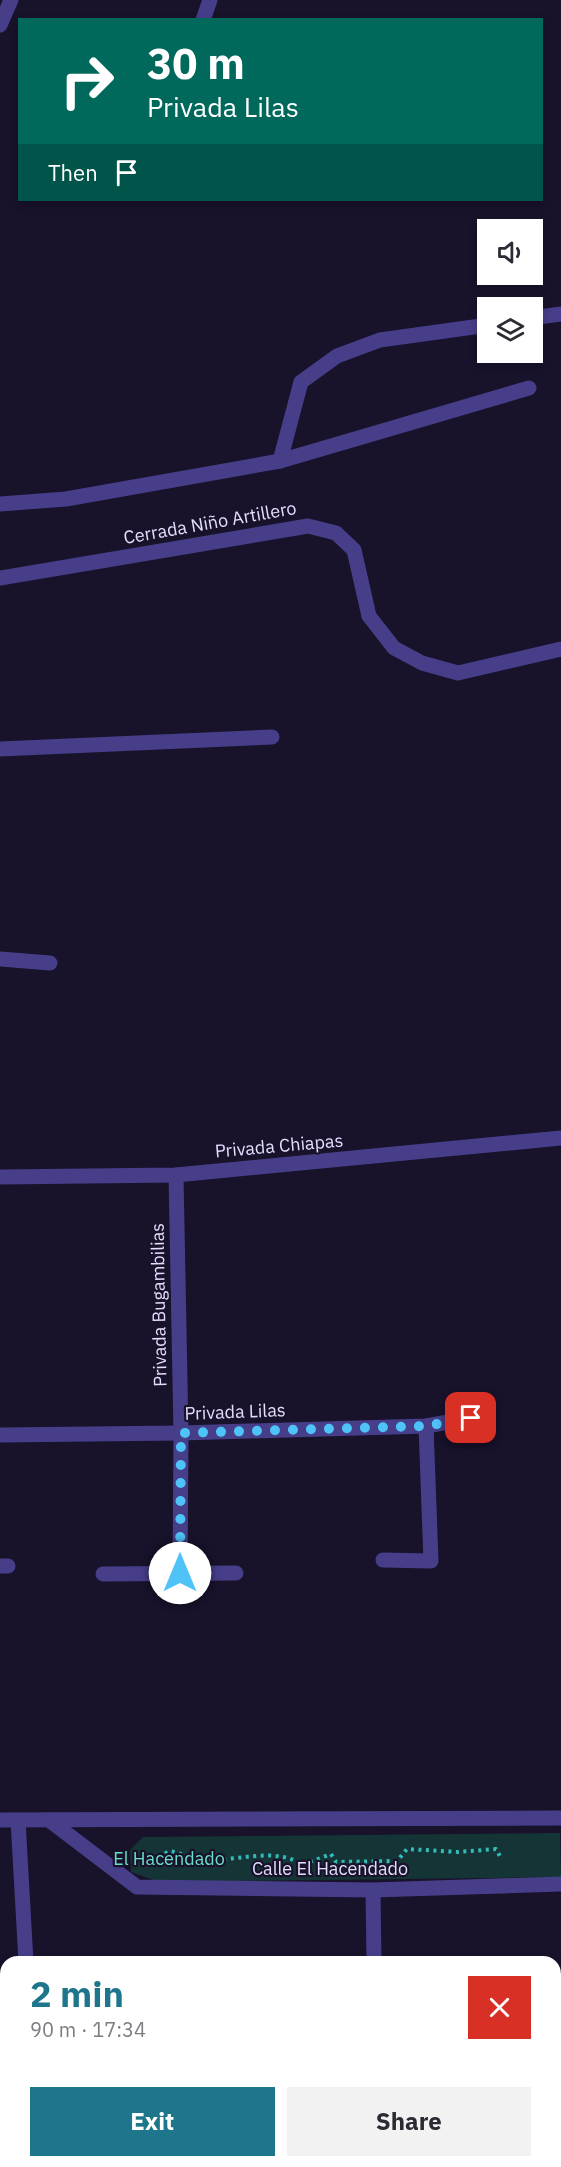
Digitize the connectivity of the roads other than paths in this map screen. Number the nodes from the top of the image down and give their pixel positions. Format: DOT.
graph roads {
  1 [pos="10,0"];
  2 [pos="210,0"];
  3 [pos="204,18"];
  4 [pos="0,25"];
  5 [pos="561,314"];
  6 [pos="543,316"];
  7 [pos="477,327"];
  8 [pos="529,388"];
  9 [pos="280,461"];
  10 [pos="0,504"];
  11 [pos="0,578"];
  12 [pos="561,649"];
  13 [pos="272,737"];
  14 [pos="0,749"];
  15 [pos="0,959"];
  16 [pos="50,963"];
  17 [pos="561,1138"];
  18 [pos="176,1175"];
  19 [pos="0,1177"];
  20 [pos="471,1418"];
  21 [pos="426,1426"];
  22 [pos="181,1433"];
  23 [pos="0,1435"];
  24 [pos="382,1560"];
  25 [pos="180,1573"];
  26 [pos="236,1573"];
  27 [pos="103,1574"];
  28 [pos="561,1818"];
  29 [pos="18,1820"];
  30 [pos="49,1820"];
  31 [pos="0,1821"];
  32 [pos="561,1884"];
  33 [pos="373,1890"];
  34 [pos="26,1956"];
  35 [pos="374,1956"];
  1 -- 4 [label="street"];
  2 -- 3 [label="street"];
  5 -- 6 [label="street"];
  7 -- 9 [label="street"];
  8 -- 9 [label="street"];
  9 -- 10 [label="street"];
  11 -- 12 [label="street, Cerrada Niño Artillero"];
  13 -- 14 [label="street"];
  15 -- 16 [label="street"];
  17 -- 18 [label="street, Privada Chiapas"];
  18 -- 19 [label="street, Privada Chiapas"];
  18 -- 22 [label="street, Privada Bugambilias"];
  20 -- 21 [label="street, Privada Lilas"];
  21 -- 22 [label="street, Privada Lilas"];
  21 -- 24 [label="street"];
  22 -- 23 [label="street, Privada Lilas"];
  22 -- 25 [label="street, Privada Bugambilias"];
  25 -- 26 [label="street"];
  25 -- 27 [label="street"];
  28 -- 30 [label="street"];
  29 -- 30 [label="street"];
  29 -- 31 [label="street"];
  29 -- 34 [label="street"];
  30 -- 33 [label="street, Calle El Hacendado"];
  32 -- 33 [label="street, Calle El Hacendado"];
  33 -- 35 [label="street"];
}
